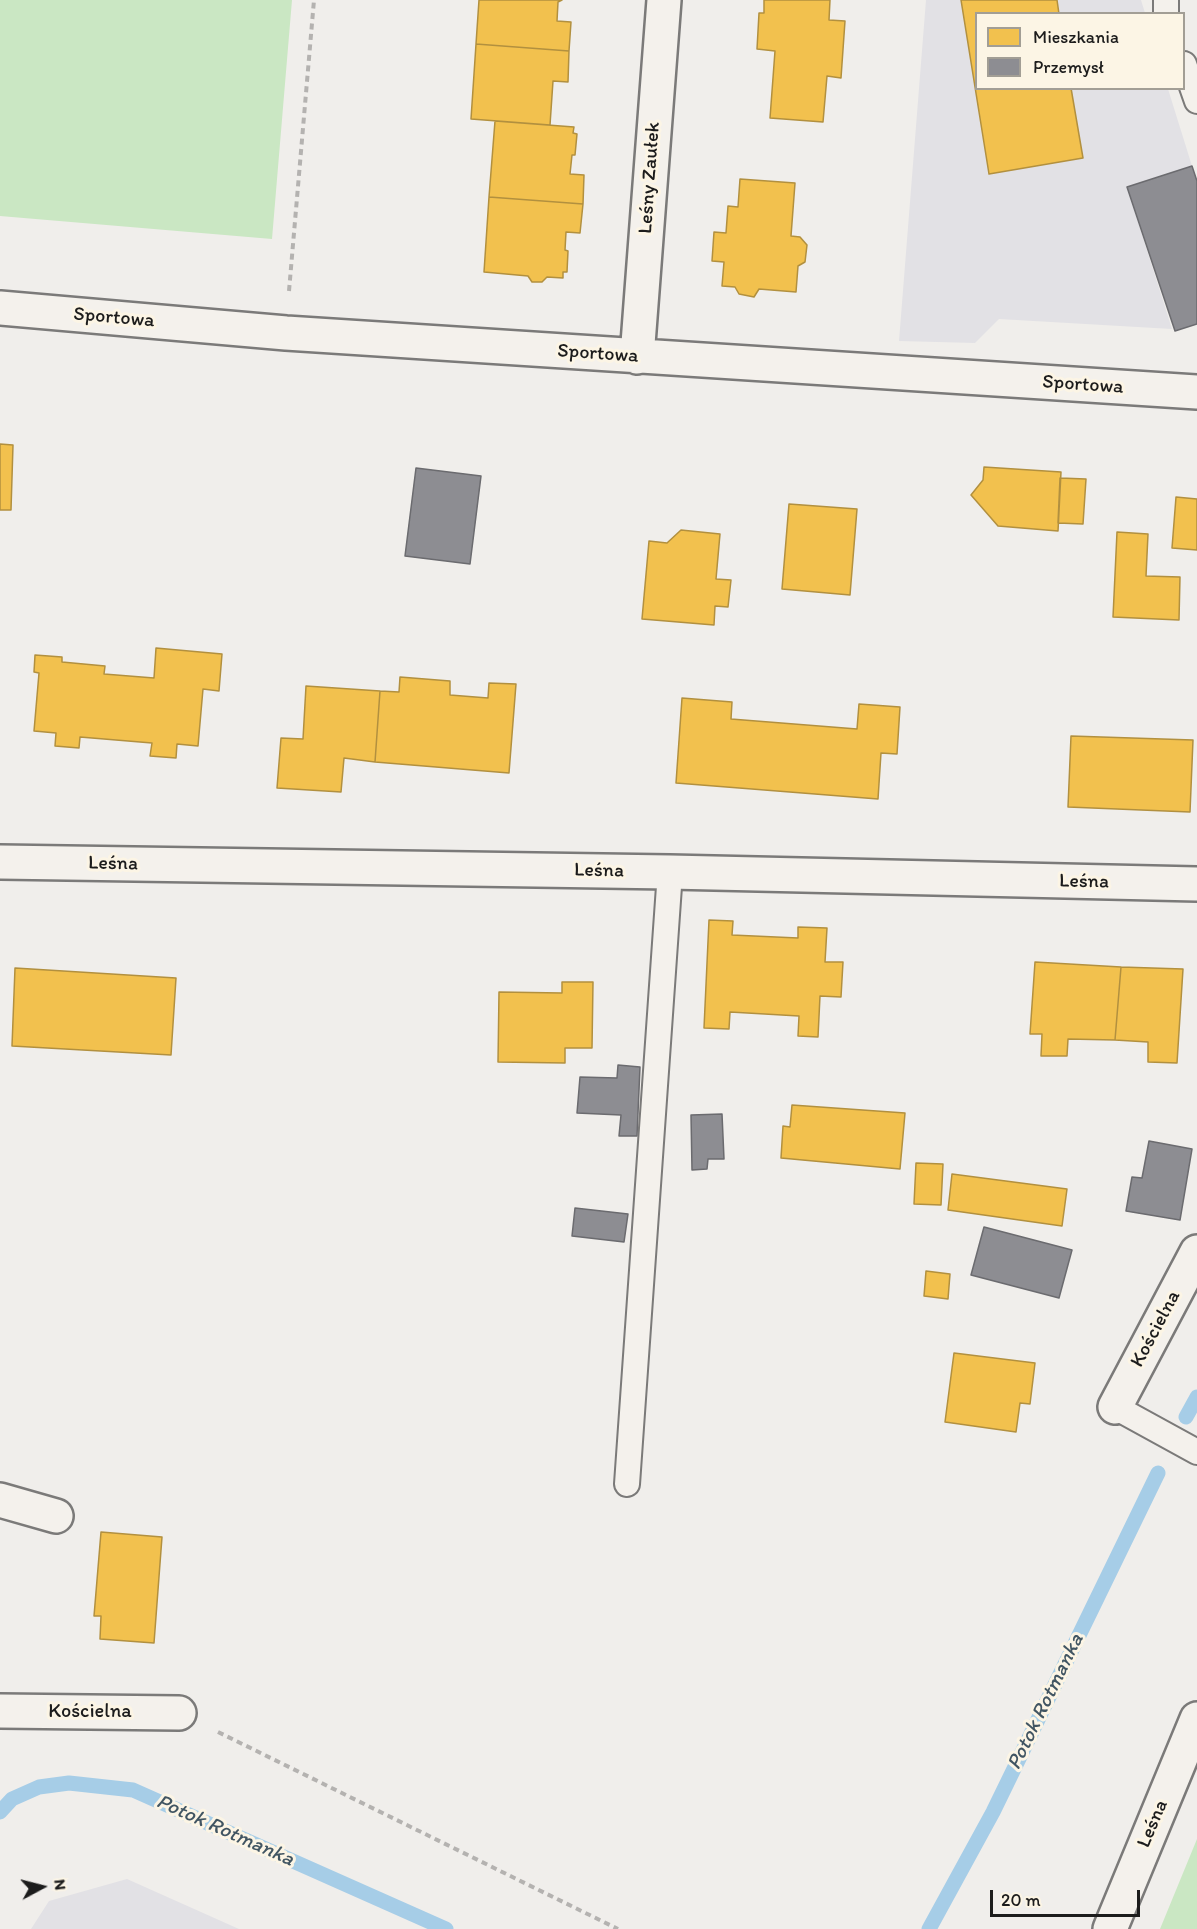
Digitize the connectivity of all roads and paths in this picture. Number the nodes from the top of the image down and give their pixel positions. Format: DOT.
graph roads {
  1 [pos="314,0"];
  2 [pos="664,0"];
  3 [pos="1185,67"];
  4 [pos="1197,101"];
  5 [pos="0,308"];
  6 [pos="286,333"];
  7 [pos="637,357"];
  8 [pos="1197,392"];
  9 [pos="0,862"];
  10 [pos="670,873"];
  11 [pos="1197,884"];
  12 [pos="1197,1252"];
  13 [pos="1115,1407"];
  14 [pos="1197,1452"];
  15 [pos="627,1484"];
  16 [pos="0,1500"];
  17 [pos="56,1516"];
  18 [pos="0,1711"];
  19 [pos="179,1713"];
  20 [pos="1197,1719"];
  21 [pos="618,1929"];
  22 [pos="1110,1929"];
  1 -- 6 [label="path"];
  2 -- 7 [label="street, Leśny Zaułek"];
  3 -- 4 [label="lane"];
  5 -- 6 [label="street, Sportowa"];
  6 -- 7 [label="street, Sportowa"];
  7 -- 8 [label="street, Sportowa"];
  9 -- 10 [label="street, Leśna"];
  10 -- 11 [label="street, Leśna"];
  10 -- 15 [label="lane"];
  12 -- 13 [label="street, Kościelna"];
  13 -- 14 [label="lane"];
  16 -- 17 [label="street"];
  18 -- 19 [label="street, Kościelna"];
  19 -- 21 [label="path"];
  20 -- 22 [label="street, Leśna"];
}
